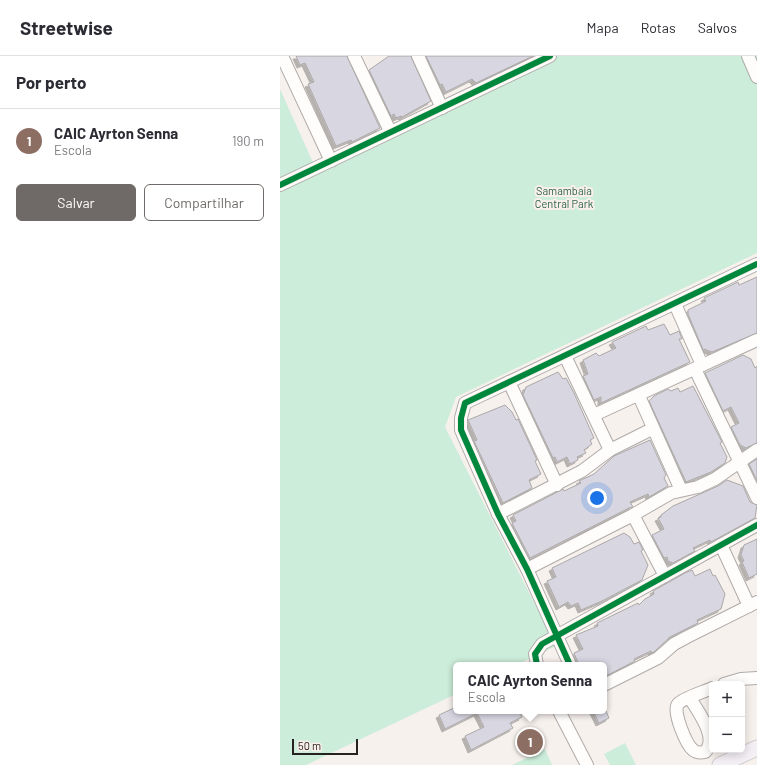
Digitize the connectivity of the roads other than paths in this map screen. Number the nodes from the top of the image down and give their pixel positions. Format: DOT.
graph roads {
  1 [pos="282,56"];
  2 [pos="354,56"];
  3 [pos="418,56"];
  4 [pos="550,56"];
  5 [pos="748,56"];
  6 [pos="757,77"];
  7 [pos="442,108"];
  8 [pos="390,131"];
  9 [pos="332,161"];
  10 [pos="280,185"];
  11 [pos="757,264"];
  12 [pos="674,304"];
  13 [pos="756,344"];
  14 [pos="565,356"];
  15 [pos="699,367"];
  16 [pos="509,382"];
  17 [pos="639,396"];
  18 [pos="594,415"];
  19 [pos="652,429"];
  20 [pos="610,450"];
  21 [pos="757,450"];
  22 [pos="741,463"];
  23 [pos="557,485"];
  24 [pos="681,490"];
  25 [pos="757,498"];
  26 [pos="498,514"];
  27 [pos="633,515"];
  28 [pos="757,525"];
  29 [pos="721,545"];
  30 [pos="526,569"];
  31 [pos="665,576"];
  32 [pos="753,604"];
  33 [pos="556,635"];
  34 [pos="536,662"];
  35 [pos="569,662"];
  36 [pos="757,678"];
  37 [pos="734,681"];
  38 [pos="607,684"];
  39 [pos="709,689"];
  40 [pos="690,698"];
  41 [pos="561,714"];
  42 [pos="757,748"];
  43 [pos="587,765"];
  44 [pos="720,765"];
  1 -- 9 [label="street"];
  2 -- 8 [label="street"];
  3 -- 7 [label="street"];
  4 -- 7 [label="street"];
  5 -- 6 [label="street"];
  7 -- 8 [label="street"];
  8 -- 9 [label="street"];
  9 -- 10 [label="street"];
  11 -- 12 [label="street"];
  12 -- 14 [label="street"];
  12 -- 15 [label="street"];
  13 -- 15 [label="street"];
  14 -- 16 [label="street"];
  14 -- 18 [label="street"];
  15 -- 17 [label="street"];
  15 -- 22 [label="street"];
  16 -- 23 [label="street"];
  16 -- 26 [label="street"];
  17 -- 18 [label="street"];
  17 -- 19 [label="street"];
  18 -- 20 [label="street"];
  19 -- 20 [label="street"];
  19 -- 24 [label="street"];
  20 -- 23 [label="street"];
  21 -- 22 [label="street"];
  22 -- 24 [label="street"];
  22 -- 25 [label="street"];
  23 -- 26 [label="street"];
  24 -- 27 [label="street"];
  26 -- 30 [label="street"];
  27 -- 30 [label="street"];
  27 -- 31 [label="street"];
  28 -- 29 [label="street"];
  29 -- 31 [label="street"];
  29 -- 32 [label="street"];
  30 -- 33 [label="street"];
  31 -- 33 [label="street"];
  32 -- 38 [label="street"];
  33 -- 34 [label="street"];
  33 -- 35 [label="street"];
  36 -- 37 [label="street"];
  39 -- 40 [label="street"];
  41 -- 43 [label="street"];
  42 -- 44 [label="main road"];
}
